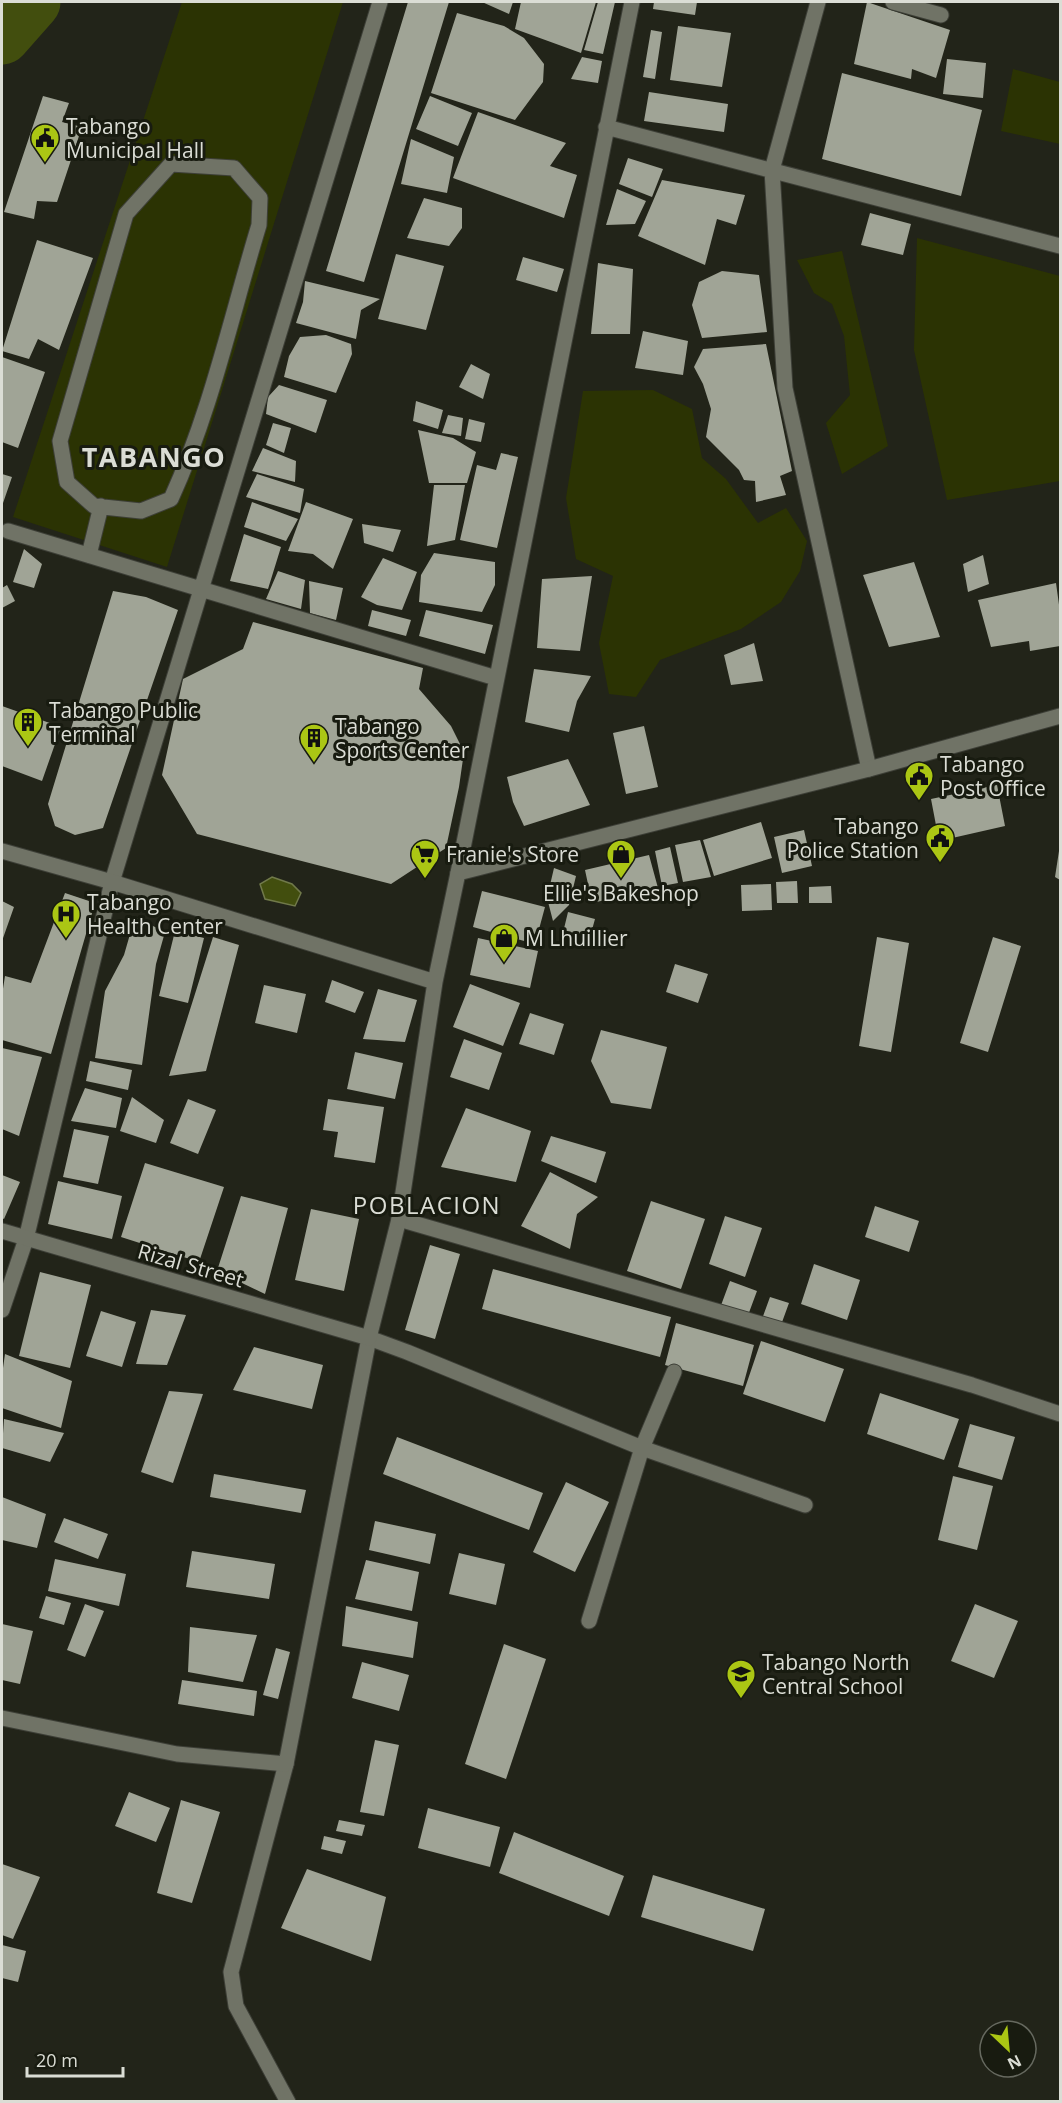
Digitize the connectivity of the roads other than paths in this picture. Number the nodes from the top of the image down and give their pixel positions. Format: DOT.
graph roads {
  1 [pos="380,2"];
  2 [pos="632,2"];
  3 [pos="818,2"];
  4 [pos="893,2"];
  5 [pos="941,15"];
  6 [pos="606,127"];
  7 [pos="772,170"];
  8 [pos="1060,246"];
  9 [pos="100,506"];
  10 [pos="8,531"];
  11 [pos="89,555"];
  12 [pos="200,589"];
  13 [pos="496,678"];
  14 [pos="1060,716"];
  15 [pos="869,769"];
  16 [pos="2,851"];
  17 [pos="458,873"];
  18 [pos="112,882"];
  19 [pos="435,982"];
  20 [pos="399,1219"];
  21 [pos="2,1231"];
  22 [pos="26,1239"];
  23 [pos="2,1310"];
  24 [pos="369,1338"];
  25 [pos="674,1372"];
  26 [pos="1060,1414"];
  27 [pos="642,1448"];
  28 [pos="805,1505"];
  29 [pos="589,1621"];
  30 [pos="2,1718"];
  31 [pos="286,1764"];
  32 [pos="288,2102"];
  1 -- 12 [label="street"];
  2 -- 6 [label="street"];
  3 -- 7 [label="street"];
  4 -- 5 [label="street"];
  6 -- 7 [label="street"];
  6 -- 13 [label="street"];
  7 -- 8 [label="street"];
  7 -- 15 [label="street"];
  9 -- 9 [label="street"];
  9 -- 11 [label="street"];
  10 -- 11 [label="street"];
  11 -- 12 [label="street"];
  12 -- 13 [label="street"];
  12 -- 18 [label="street"];
  13 -- 17 [label="street"];
  14 -- 15 [label="street"];
  15 -- 17 [label="street"];
  16 -- 18 [label="street"];
  17 -- 19 [label="street"];
  18 -- 19 [label="street"];
  18 -- 22 [label="street"];
  19 -- 20 [label="street"];
  20 -- 24 [label="street"];
  20 -- 26 [label="street"];
  21 -- 22 [label="street, Rizal Street"];
  22 -- 23 [label="street"];
  22 -- 24 [label="street, Rizal Street"];
  24 -- 27 [label="street, Rizal Street"];
  24 -- 31 [label="street"];
  25 -- 27 [label="street"];
  27 -- 28 [label="street, Rizal Street"];
  27 -- 29 [label="street"];
  30 -- 31 [label="street"];
  31 -- 32 [label="street"];
}
